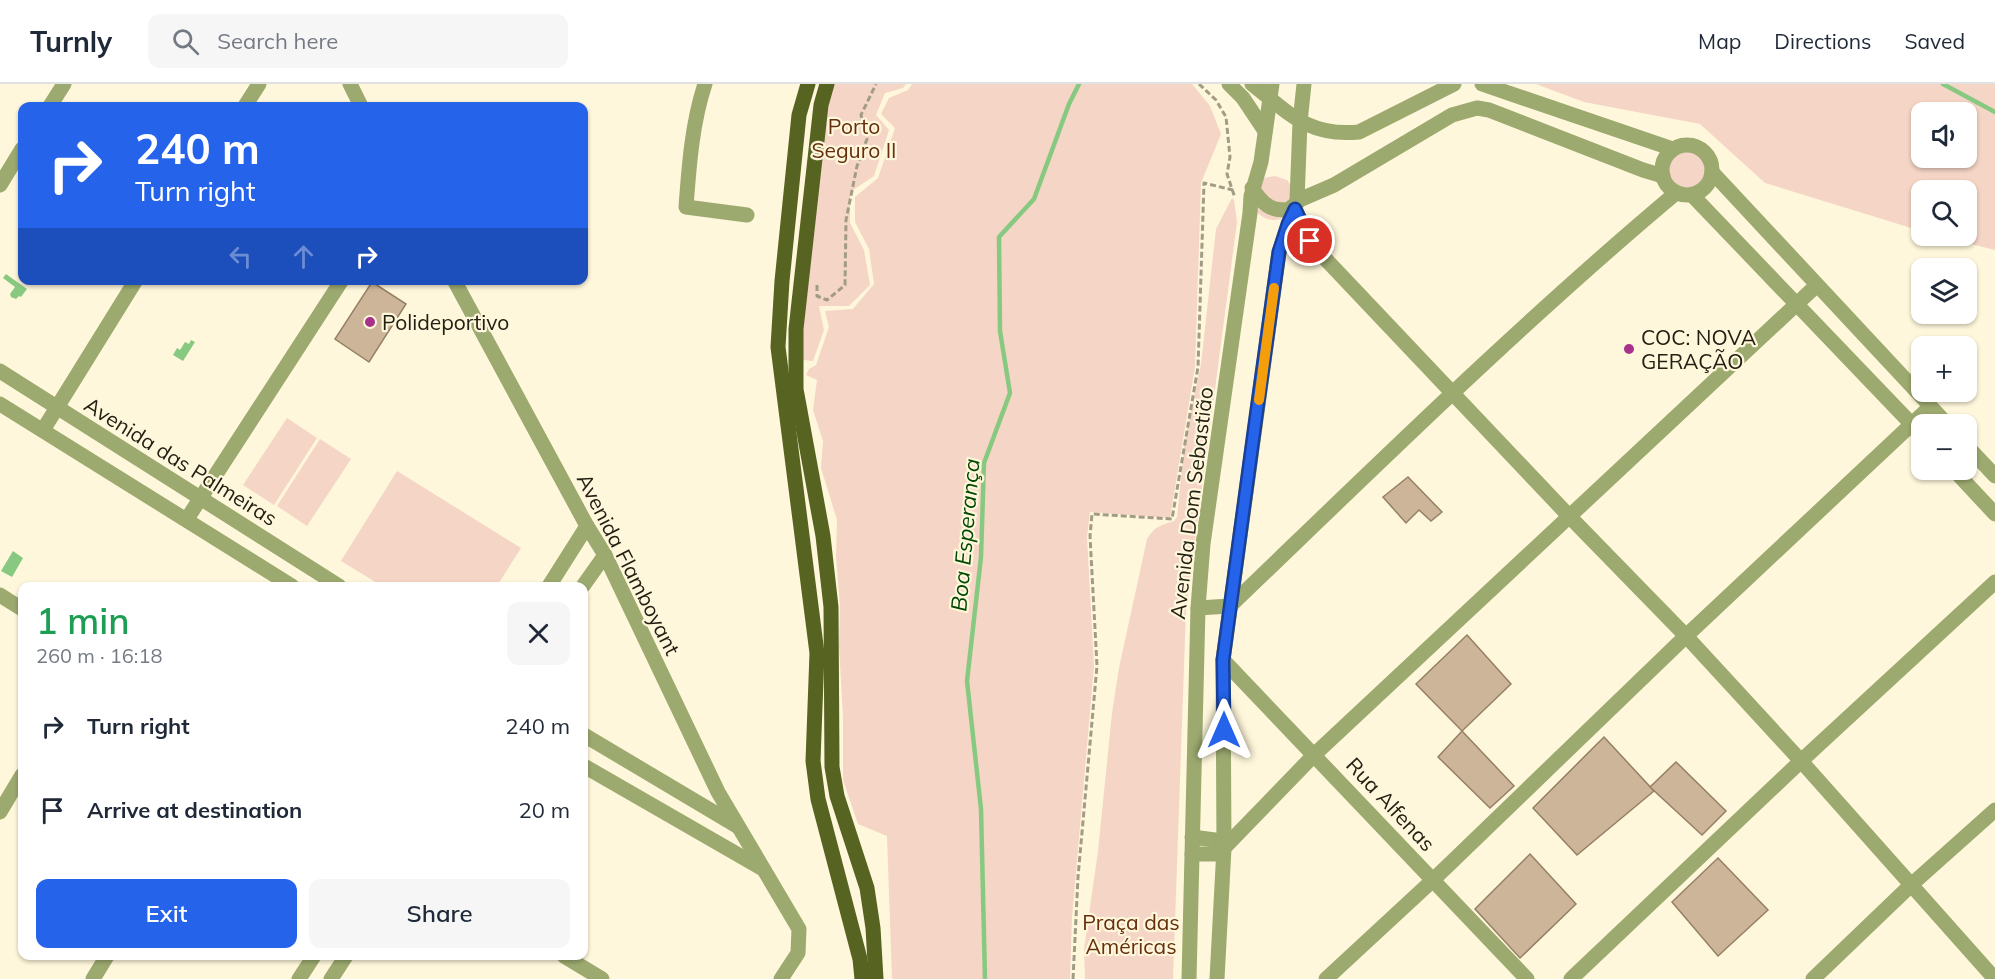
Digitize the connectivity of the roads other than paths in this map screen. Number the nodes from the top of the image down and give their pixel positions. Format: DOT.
graph roads {
  1 [pos="64,84"];
  2 [pos="259,84"];
  3 [pos="350,84"];
  4 [pos="705,84"];
  5 [pos="808,84"];
  6 [pos="827,84"];
  7 [pos="1229,84"];
  8 [pos="1252,84"];
  9 [pos="1304,84"];
  10 [pos="1454,84"];
  11 [pos="1482,84"];
  12 [pos="1271,91"];
  13 [pos="53,102"];
  14 [pos="248,102"];
  15 [pos="359,102"];
  16 [pos="1300,128"];
  17 [pos="1265,131"];
  18 [pos="1673,149"];
  19 [pos="18,155"];
  20 [pos="1712,172"];
  21 [pos="1663,176"];
  22 [pos="0,184"];
  23 [pos="1252,188"];
  24 [pos="1676,193"];
  25 [pos="1692,195"];
  26 [pos="1296,204"];
  27 [pos="747,215"];
  28 [pos="133,285"];
  29 [pos="339,285"];
  30 [pos="457,285"];
  31 [pos="1817,285"];
  32 [pos="1797,303"];
  33 [pos="0,371"];
  34 [pos="1453,392"];
  35 [pos="0,404"];
  36 [pos="56,407"];
  37 [pos="1930,407"];
  38 [pos="1926,414"];
  39 [pos="1937,414"];
  40 [pos="1911,425"];
  41 [pos="43,430"];
  42 [pos="1911,434"];
  43 [pos="1977,457"];
  44 [pos="1995,476"];
  45 [pos="1963,480"];
  46 [pos="201,498"];
  47 [pos="1995,514"];
  48 [pos="1569,516"];
  49 [pos="187,519"];
  50 [pos="587,526"];
  51 [pos="606,555"];
  52 [pos="286,582"];
  53 [pos="333,582"];
  54 [pos="552,582"];
  55 [pos="586,582"];
  56 [pos="1995,582"];
  57 [pos="0,595"];
  58 [pos="18,606"];
  59 [pos="1230,606"];
  60 [pos="1197,608"];
  61 [pos="1686,636"];
  62 [pos="1223,660"];
  63 [pos="588,737"];
  64 [pos="1315,754"];
  65 [pos="1801,761"];
  66 [pos="588,768"];
  67 [pos="18,782"];
  68 [pos="1995,810"];
  69 [pos="0,812"];
  70 [pos="740,828"];
  71 [pos="1192,837"];
  72 [pos="1224,848"];
  73 [pos="1192,854"];
  74 [pos="764,869"];
  75 [pos="1433,880"];
  76 [pos="1911,885"];
  77 [pos="105,960"];
  78 [pos="311,960"];
  79 [pos="343,960"];
  80 [pos="571,960"];
  81 [pos="93,979"];
  82 [pos="299,979"];
  83 [pos="331,979"];
  84 [pos="602,979"];
  85 [pos="781,979"];
  86 [pos="862,979"];
  87 [pos="876,979"];
  88 [pos="1189,979"];
  89 [pos="1217,979"];
  90 [pos="1326,979"];
  91 [pos="1527,979"];
  92 [pos="1571,979"];
  93 [pos="1813,979"];
  94 [pos="1995,979"];
  1 -- 13 [label="street"];
  2 -- 14 [label="street"];
  3 -- 15 [label="street"];
  4 -- 27 [label="street"];
  5 -- 86 [label="main road"];
  6 -- 87 [label="main road"];
  7 -- 17 [label="street"];
  8 -- 12 [label="street"];
  9 -- 16 [label="street"];
  10 -- 16 [label="street"];
  11 -- 18 [label="street"];
  12 -- 16 [label="street"];
  12 -- 17 [label="street"];
  16 -- 26 [label="street"];
  17 -- 23 [label="street, Avenida Dom Sebastião"];
  18 -- 20 [label="street"];
  18 -- 21 [label="street"];
  19 -- 22 [label="street"];
  20 -- 25 [label="street"];
  20 -- 31 [label="street"];
  21 -- 24 [label="street"];
  21 -- 26 [label="street"];
  23 -- 26 [label="street"];
  23 -- 60 [label="street, Avenida Dom Sebastião"];
  24 -- 25 [label="street"];
  24 -- 34 [label="street"];
  25 -- 32 [label="street"];
  26 -- 34 [label="street"];
  26 -- 59 [label="street"];
  28 -- 36 [label="street"];
  29 -- 46 [label="street"];
  30 -- 50 [label="street, Avenida Flamboyant"];
  31 -- 32 [label="street"];
  31 -- 37 [label="street"];
  32 -- 40 [label="street"];
  32 -- 48 [label="street"];
  33 -- 36 [label="street, Avenida das Palmeiras"];
  34 -- 48 [label="street"];
  34 -- 59 [label="street"];
  35 -- 41 [label="street"];
  36 -- 41 [label="street"];
  36 -- 46 [label="street, Avenida das Palmeiras"];
  37 -- 38 [label="street"];
  37 -- 39 [label="street"];
  41 -- 49 [label="street"];
  42 -- 61 [label="street"];
  43 -- 44 [label="street"];
  45 -- 47 [label="street"];
  46 -- 49 [label="street"];
  46 -- 53 [label="street, Avenida das Palmeiras"];
  48 -- 61 [label="street"];
  48 -- 64 [label="street"];
  49 -- 52 [label="street"];
  50 -- 51 [label="street, Avenida Flamboyant"];
  50 -- 54 [label="street"];
  51 -- 55 [label="street"];
  51 -- 70 [label="street, Avenida Flamboyant"];
  56 -- 65 [label="street"];
  57 -- 58 [label="street"];
  59 -- 60 [label="street"];
  59 -- 62 [label="street"];
  60 -- 71 [label="street, Avenida Dom Sebastião"];
  61 -- 65 [label="street"];
  61 -- 75 [label="street"];
  62 -- 64 [label="street, Rua Alfenas"];
  62 -- 72 [label="street"];
  63 -- 70 [label="street"];
  64 -- 72 [label="street"];
  64 -- 75 [label="street, Rua Alfenas"];
  65 -- 76 [label="street"];
  65 -- 92 [label="street"];
  66 -- 74 [label="street"];
  67 -- 69 [label="street"];
  68 -- 76 [label="street"];
  70 -- 74 [label="street, Avenida Flamboyant"];
  71 -- 72 [label="street"];
  71 -- 73 [label="street, Avenida Dom Sebastião"];
  72 -- 73 [label="street"];
  72 -- 89 [label="street"];
  73 -- 88 [label="street, Avenida Dom Sebastião"];
  74 -- 85 [label="street, Avenida Flamboyant"];
  75 -- 90 [label="street"];
  75 -- 91 [label="street, Rua Alfenas"];
  76 -- 93 [label="street"];
  76 -- 94 [label="street"];
  77 -- 81 [label="street"];
  78 -- 82 [label="street"];
  79 -- 83 [label="street"];
  80 -- 84 [label="street"];
}
